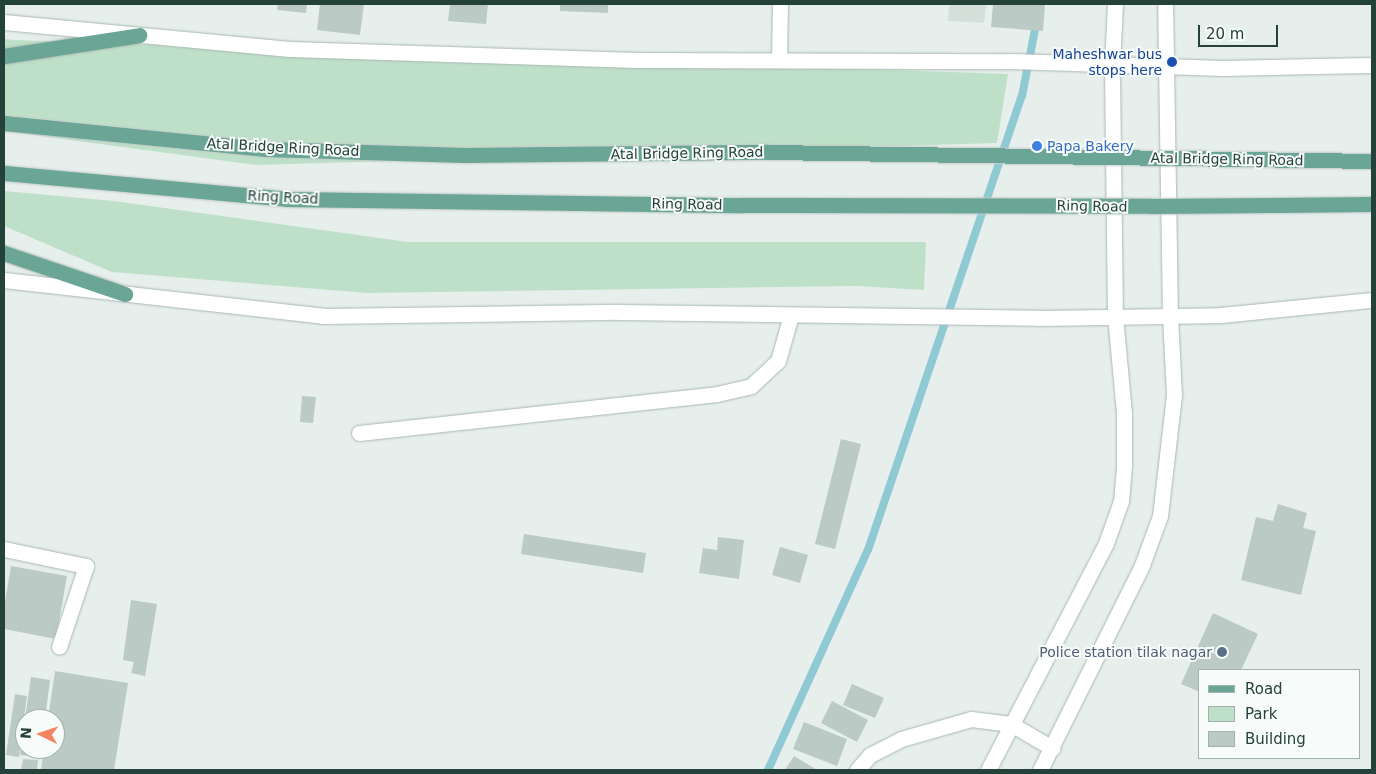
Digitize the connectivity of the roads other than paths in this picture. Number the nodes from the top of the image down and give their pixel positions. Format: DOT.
graph roads {
  1 [pos="780,4"];
  2 [pos="1115,4"];
  3 [pos="1165,4"];
  4 [pos="4,22"];
  5 [pos="139,35"];
  6 [pos="4,56"];
  7 [pos="779,59"];
  8 [pos="1112,65"];
  9 [pos="1372,65"];
  10 [pos="1165,66"];
  11 [pos="4,123"];
  12 [pos="1372,161"];
  13 [pos="4,173"];
  14 [pos="1372,204"];
  15 [pos="4,253"];
  16 [pos="4,280"];
  17 [pos="125,294"];
  18 [pos="1372,300"];
  19 [pos="791,315"];
  20 [pos="1115,316"];
  21 [pos="1170,316"];
  22 [pos="359,433"];
  23 [pos="4,549"];
  24 [pos="59,647"];
  25 [pos="1011,724"];
  26 [pos="1052,748"];
  27 [pos="857,770"];
  28 [pos="988,770"];
  29 [pos="1040,770"];
  1 -- 7 [label="street"];
  2 -- 8 [label="street"];
  3 -- 10 [label="street"];
  4 -- 5 [label="street"];
  5 -- 6 [label="main road"];
  5 -- 7 [label="street"];
  7 -- 8 [label="street"];
  8 -- 10 [label="street"];
  8 -- 20 [label="street"];
  9 -- 10 [label="street"];
  10 -- 21 [label="street"];
  11 -- 12 [label="main road, Atal Bridge Ring Road, bridge"];
  13 -- 14 [label="main road, Ring Road, bridge"];
  15 -- 17 [label="main road"];
  16 -- 17 [label="street"];
  17 -- 19 [label="street"];
  18 -- 21 [label="street"];
  19 -- 20 [label="street"];
  19 -- 22 [label="street"];
  20 -- 21 [label="street"];
  20 -- 25 [label="street"];
  21 -- 26 [label="street"];
  23 -- 24 [label="street"];
  25 -- 26 [label="street"];
  25 -- 27 [label="street"];
  25 -- 28 [label="street"];
  26 -- 29 [label="street"];
}
